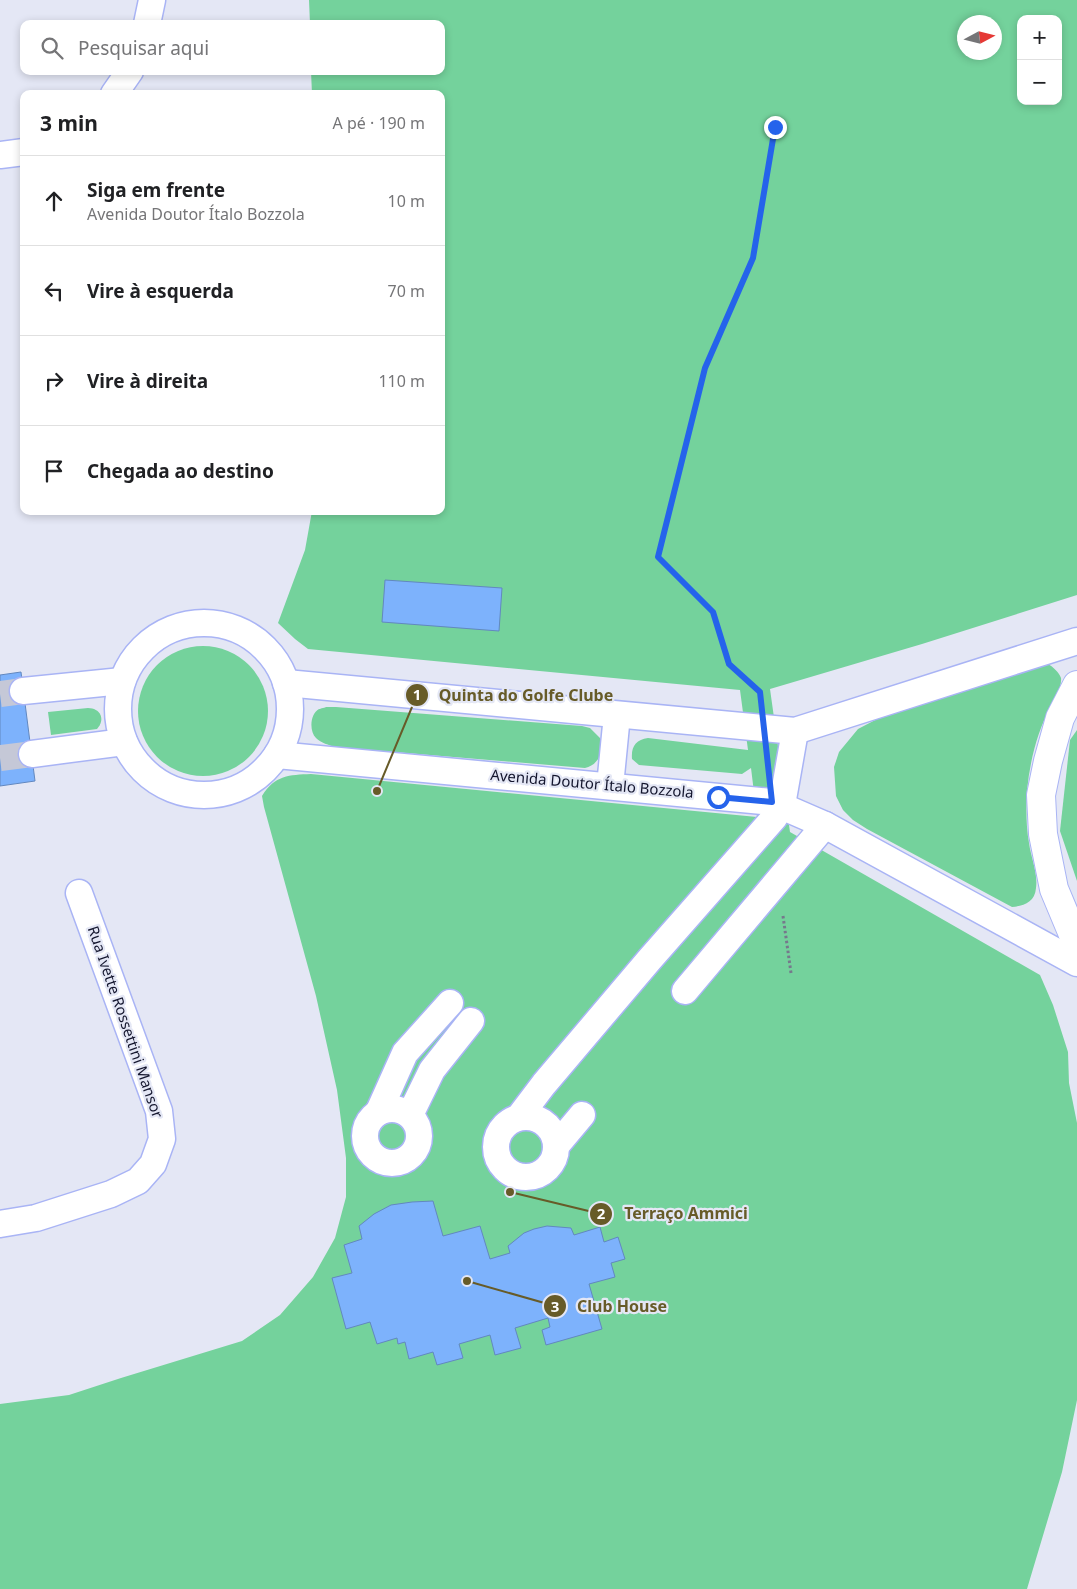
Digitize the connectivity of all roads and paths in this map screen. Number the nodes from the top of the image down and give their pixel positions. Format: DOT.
graph roads {
  1 [pos="152,0"];
  2 [pos="148,20"];
  3 [pos="127,75"];
  4 [pos="117,90"];
  5 [pos="775,127"];
  6 [pos="20,152"];
  7 [pos="0,155"];
  8 [pos="1077,640"];
  9 [pos="122,681"];
  10 [pos="286,683"];
  11 [pos="1077,686"];
  12 [pos="23,691"];
  13 [pos="617,715"];
  14 [pos="764,729"];
  15 [pos="796,731"];
  16 [pos="124,742"];
  17 [pos="32,754"];
  18 [pos="277,755"];
  19 [pos="610,786"];
  20 [pos="782,805"];
  21 [pos="826,826"];
  22 [pos="778,882"];
  23 [pos="79,893"];
  24 [pos="1077,944"];
  25 [pos="1077,964"];
  26 [pos="791,972"];
  27 [pos="685,991"];
  28 [pos="450,1003"];
  29 [pos="471,1021"];
  30 [pos="379,1111"];
  31 [pos="410,1115"];
  32 [pos="582,1115"];
  33 [pos="519,1117"];
  34 [pos="556,1146"];
  35 [pos="0,1224"];
  1 -- 2 [label="street"];
  3 -- 4 [label="street"];
  5 -- 14 [label="path"];
  6 -- 7 [label="street"];
  8 -- 15 [label="street"];
  9 -- 10 [label="street"];
  9 -- 12 [label="street"];
  9 -- 16 [label="street"];
  10 -- 13 [label="street"];
  10 -- 18 [label="street"];
  11 -- 24 [label="main road"];
  13 -- 14 [label="street"];
  13 -- 19 [label="street"];
  14 -- 15 [label="street"];
  15 -- 20 [label="street"];
  16 -- 17 [label="street"];
  16 -- 18 [label="street"];
  18 -- 19 [label="street, Avenida Doutor Ítalo Bozzola"];
  19 -- 20 [label="street, Avenida Doutor Ítalo Bozzola"];
  20 -- 21 [label="street, Avenida Doutor Ítalo Bozzola"];
  20 -- 33 [label="street"];
  21 -- 22 [label="street"];
  21 -- 25 [label="street, Avenida Doutor Ítalo Bozzola"];
  22 -- 26 [label="path"];
  22 -- 27 [label="street"];
  23 -- 35 [label="street, Rua Ivette Rossettini Mansor"];
  28 -- 30 [label="street"];
  29 -- 31 [label="street"];
  30 -- 31 [label="street"];
  30 -- 31 [label="street"];
  32 -- 34 [label="street"];
  33 -- 34 [label="street"];
  33 -- 34 [label="street"];
}
